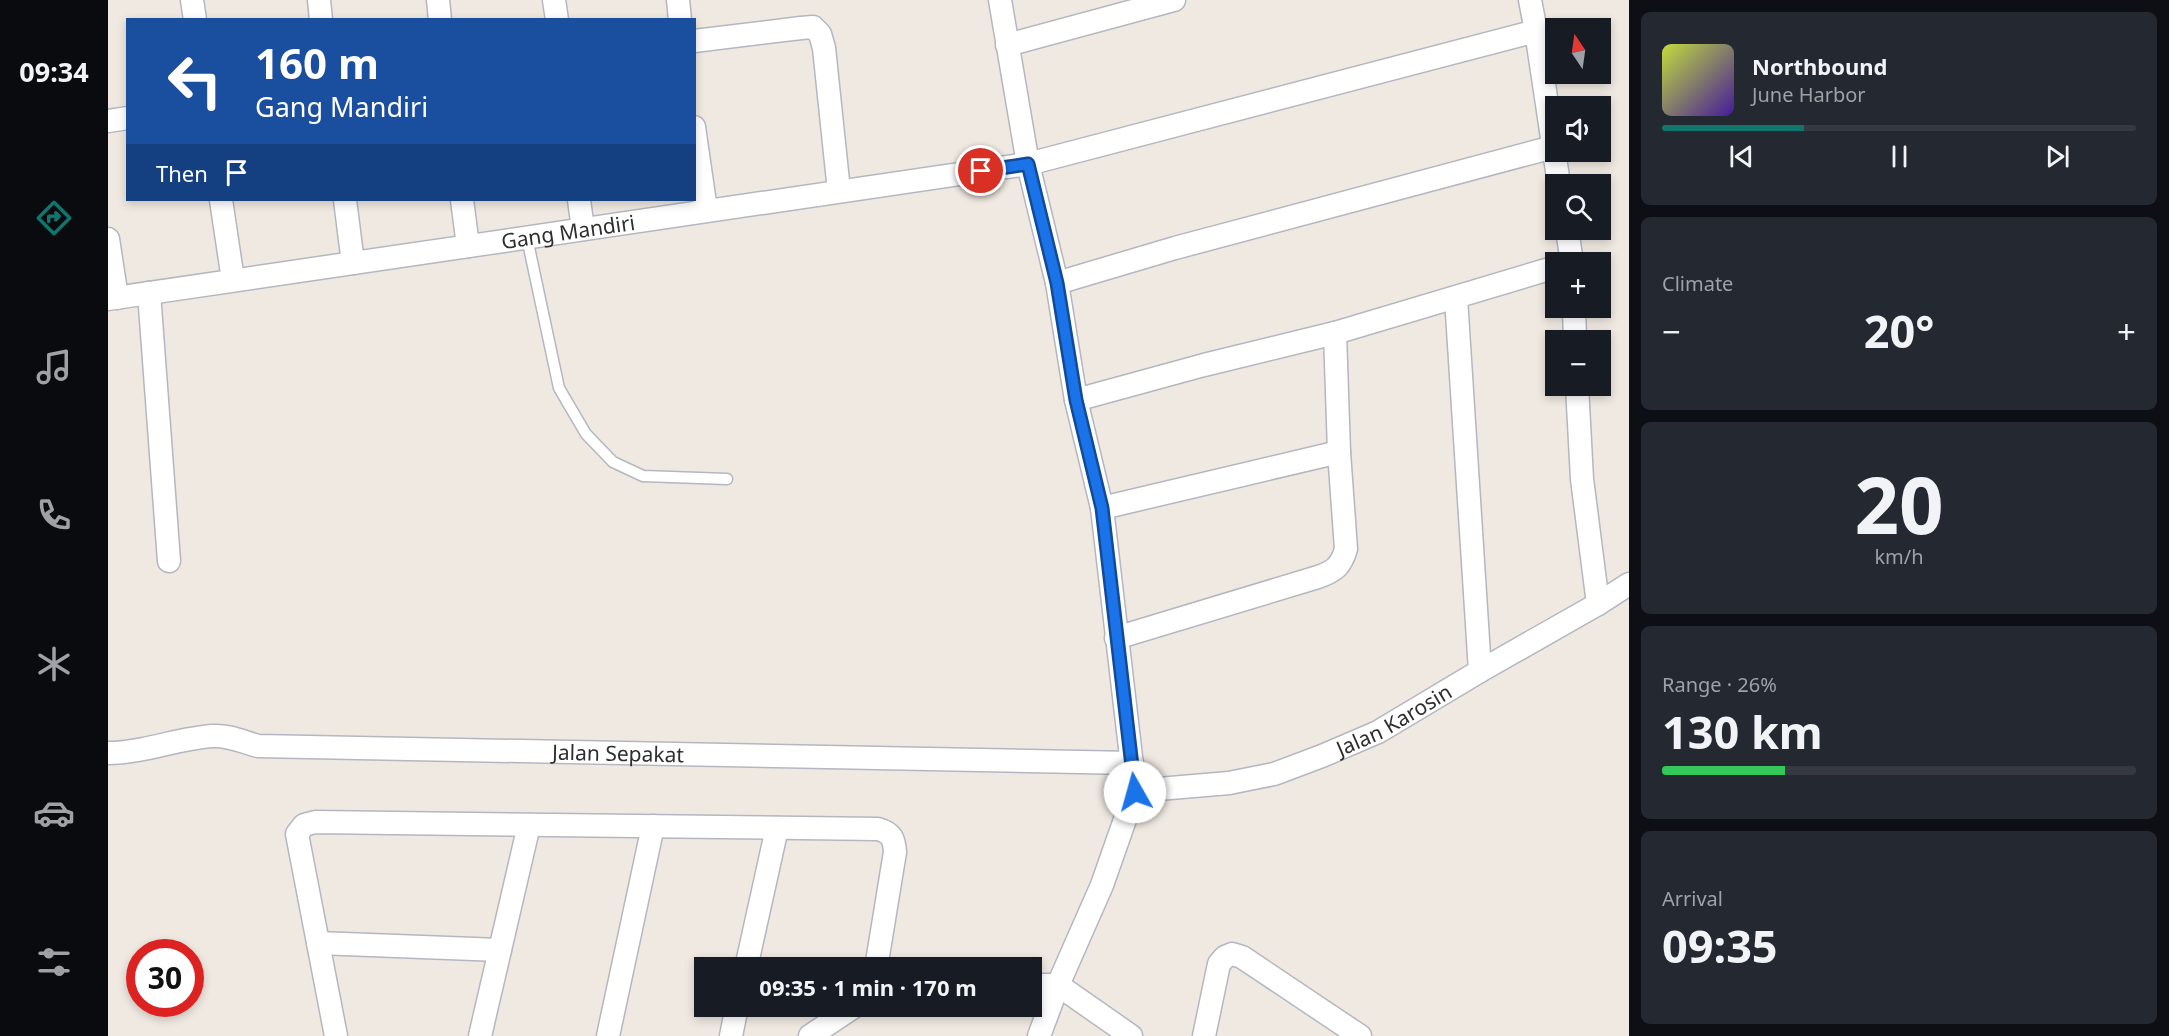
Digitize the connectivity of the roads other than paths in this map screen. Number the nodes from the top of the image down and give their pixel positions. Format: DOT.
graph roads {
  1 [pos="192,0"];
  2 [pos="319,0"];
  3 [pos="438,0"];
  4 [pos="554,0"];
  5 [pos="678,0"];
  6 [pos="1000,0"];
  7 [pos="1174,0"];
  8 [pos="1530,0"];
  9 [pos="195,18"];
  10 [pos="321,18"];
  11 [pos="440,18"];
  12 [pos="557,18"];
  13 [pos="680,18"];
  14 [pos="1536,31"];
  15 [pos="696,41"];
  16 [pos="1007,45"];
  17 [pos="1546,96"];
  18 [pos="126,118"];
  19 [pos="108,121"];
  20 [pos="696,141"];
  21 [pos="1545,149"];
  22 [pos="1028,164"];
  23 [pos="839,191"];
  24 [pos="221,201"];
  25 [pos="345,201"];
  26 [pos="462,201"];
  27 [pos="579,201"];
  28 [pos="706,210"];
  29 [pos="583,229"];
  30 [pos="527,238"];
  31 [pos="108,239"];
  32 [pos="468,246"];
  33 [pos="353,263"];
  34 [pos="1545,270"];
  35 [pos="232,280"];
  36 [pos="1057,283"];
  37 [pos="149,293"];
  38 [pos="112,298"];
  39 [pos="1456,298"];
  40 [pos="1335,333"];
  41 [pos="1578,396"];
  42 [pos="1076,400"];
  43 [pos="1339,452"];
  44 [pos="727,479"];
  45 [pos="1102,508"];
  46 [pos="169,561"];
  47 [pos="1629,584"];
  48 [pos="1598,604"];
  49 [pos="1116,638"];
  50 [pos="1480,671"];
  51 [pos="108,753"];
  52 [pos="1132,763"];
  53 [pos="1135,792"];
  54 [pos="528,825"];
  55 [pos="653,826"];
  56 [pos="777,828"];
  57 [pos="318,943"];
  58 [pos="500,950"];
  59 [pos="748,957"];
  60 [pos="878,957"];
  61 [pos="1042,984"];
  62 [pos="1058,985"];
  63 [pos="735,1017"];
  64 [pos="838,1017"];
  65 [pos="336,1036"];
  66 [pos="480,1036"];
  67 [pos="608,1036"];
  68 [pos="731,1036"];
  69 [pos="810,1036"];
  70 [pos="1039,1036"];
  71 [pos="1131,1036"];
  72 [pos="1204,1036"];
  73 [pos="1360,1036"];
  1 -- 9 [label="street"];
  2 -- 10 [label="street"];
  3 -- 11 [label="street"];
  4 -- 12 [label="street"];
  5 -- 13 [label="street"];
  6 -- 16 [label="street"];
  7 -- 16 [label="street"];
  8 -- 14 [label="street"];
  14 -- 17 [label="street"];
  14 -- 22 [label="street, Gang Mandiri"];
  15 -- 23 [label="street"];
  16 -- 22 [label="street"];
  18 -- 19 [label="street"];
  20 -- 28 [label="street"];
  21 -- 36 [label="street"];
  22 -- 23 [label="street, Gang Mandiri"];
  22 -- 36 [label="street"];
  23 -- 28 [label="street, Gang Mandiri"];
  24 -- 35 [label="street"];
  25 -- 33 [label="street"];
  26 -- 32 [label="street"];
  27 -- 29 [label="street"];
  28 -- 29 [label="street, Gang Mandiri"];
  29 -- 30 [label="street, Gang Mandiri"];
  30 -- 32 [label="street, Gang Mandiri"];
  30 -- 44 [label="lane"];
  31 -- 38 [label="street"];
  32 -- 33 [label="street, Gang Mandiri"];
  33 -- 35 [label="street, Gang Mandiri"];
  34 -- 39 [label="street"];
  35 -- 37 [label="street, Gang Mandiri"];
  36 -- 42 [label="street"];
  37 -- 38 [label="street, Gang Mandiri"];
  37 -- 46 [label="street"];
  39 -- 40 [label="street"];
  39 -- 50 [label="street"];
  40 -- 42 [label="street"];
  40 -- 43 [label="street"];
  41 -- 48 [label="street"];
  42 -- 45 [label="street"];
  43 -- 45 [label="street"];
  43 -- 49 [label="street"];
  45 -- 49 [label="street"];
  47 -- 48 [label="street, Jalan Karosin"];
  48 -- 50 [label="street, Jalan Karosin"];
  49 -- 52 [label="street"];
  50 -- 53 [label="street, Jalan Karosin"];
  51 -- 52 [label="street, Jalan Sepakat"];
  52 -- 53 [label="street"];
  53 -- 62 [label="street"];
  54 -- 55 [label="street"];
  54 -- 57 [label="street"];
  54 -- 58 [label="street"];
  55 -- 56 [label="street"];
  55 -- 67 [label="street"];
  56 -- 59 [label="street"];
  56 -- 60 [label="street"];
  57 -- 58 [label="street"];
  57 -- 65 [label="street"];
  58 -- 66 [label="street"];
  61 -- 62 [label="street"];
  62 -- 70 [label="street"];
  62 -- 71 [label="street"];
  63 -- 68 [label="street"];
  64 -- 69 [label="street"];
  72 -- 73 [label="street"];
}
